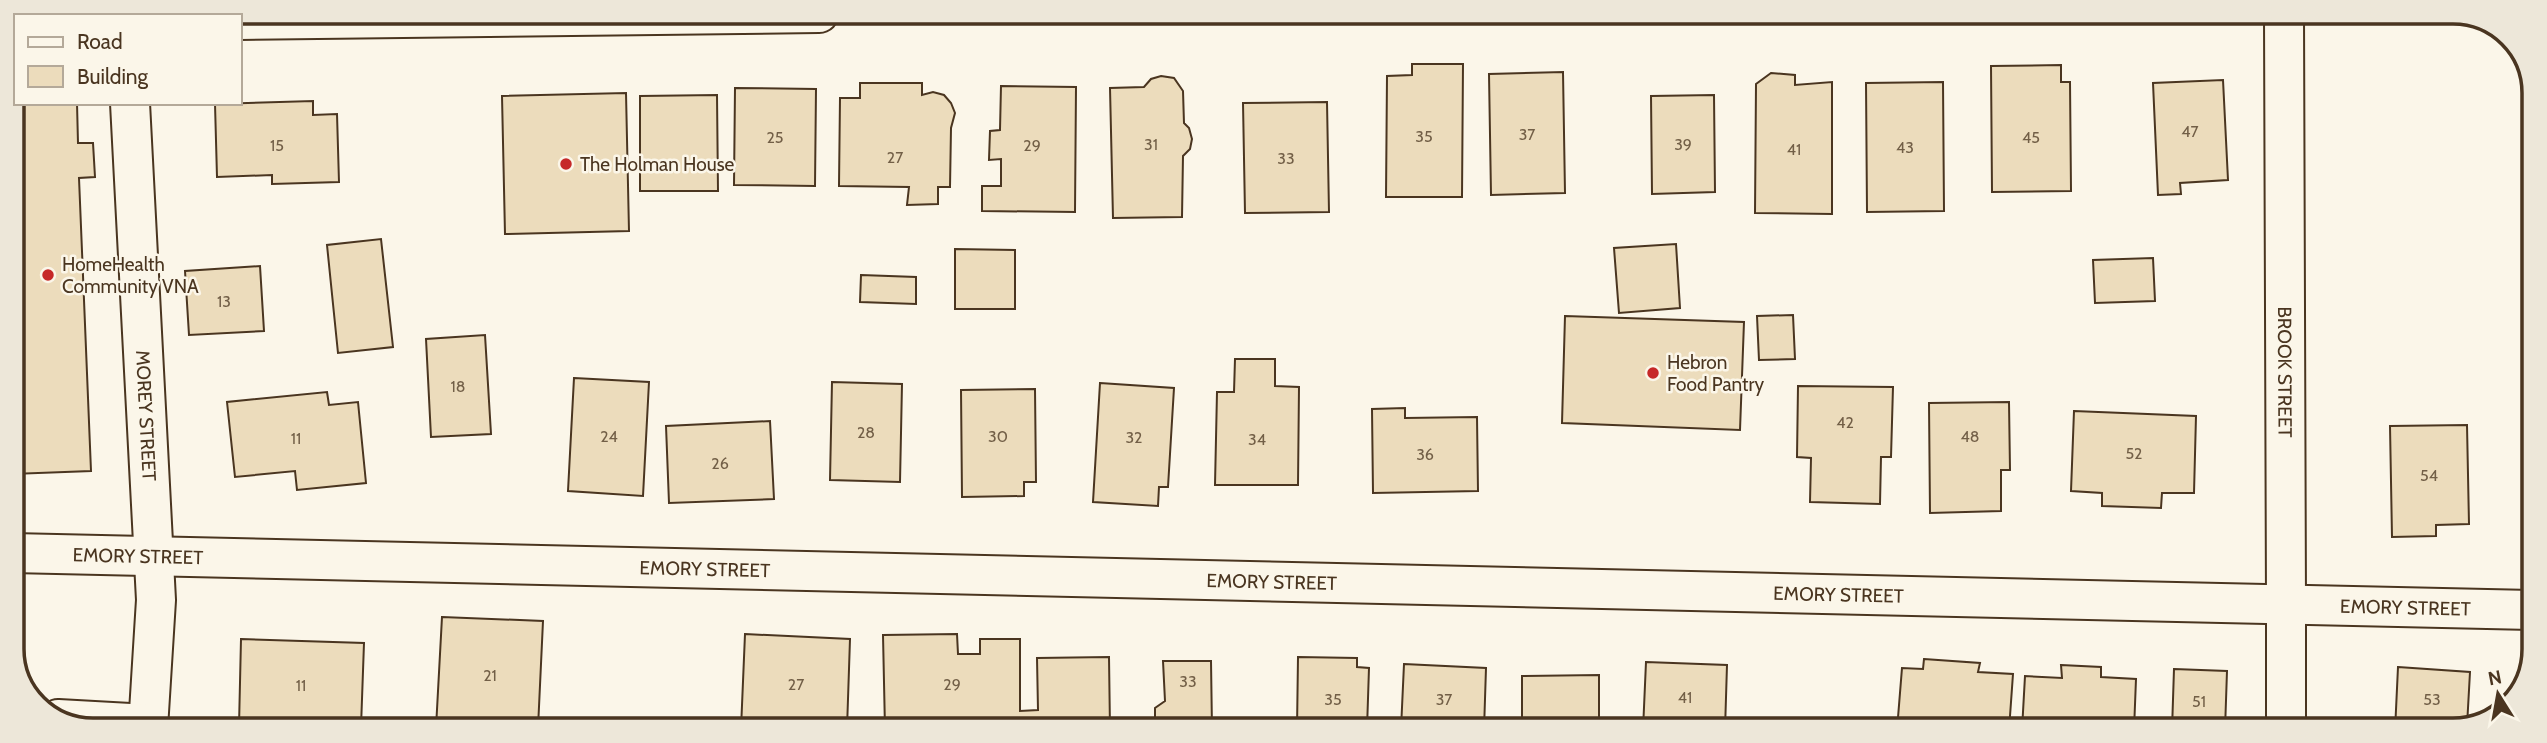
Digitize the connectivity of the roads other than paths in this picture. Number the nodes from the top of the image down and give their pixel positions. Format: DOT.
graph roads {
  1 [pos="2284,24"];
  2 [pos="130,105"];
  3 [pos="25,553"];
  4 [pos="154,557"];
  5 [pos="2286,605"];
  6 [pos="2522,611"];
  7 [pos="149,718"];
  8 [pos="2286,718"];
  1 -- 5 [label="main road, BROOK STREET"];
  2 -- 4 [label="main road, MOREY STREET"];
  3 -- 4 [label="main road, EMORY STREET"];
  4 -- 5 [label="main road, EMORY STREET"];
  4 -- 7 [label="main road, MOREY STREET"];
  5 -- 6 [label="main road, EMORY STREET"];
  5 -- 8 [label="main road, BROOK STREET"];
}
